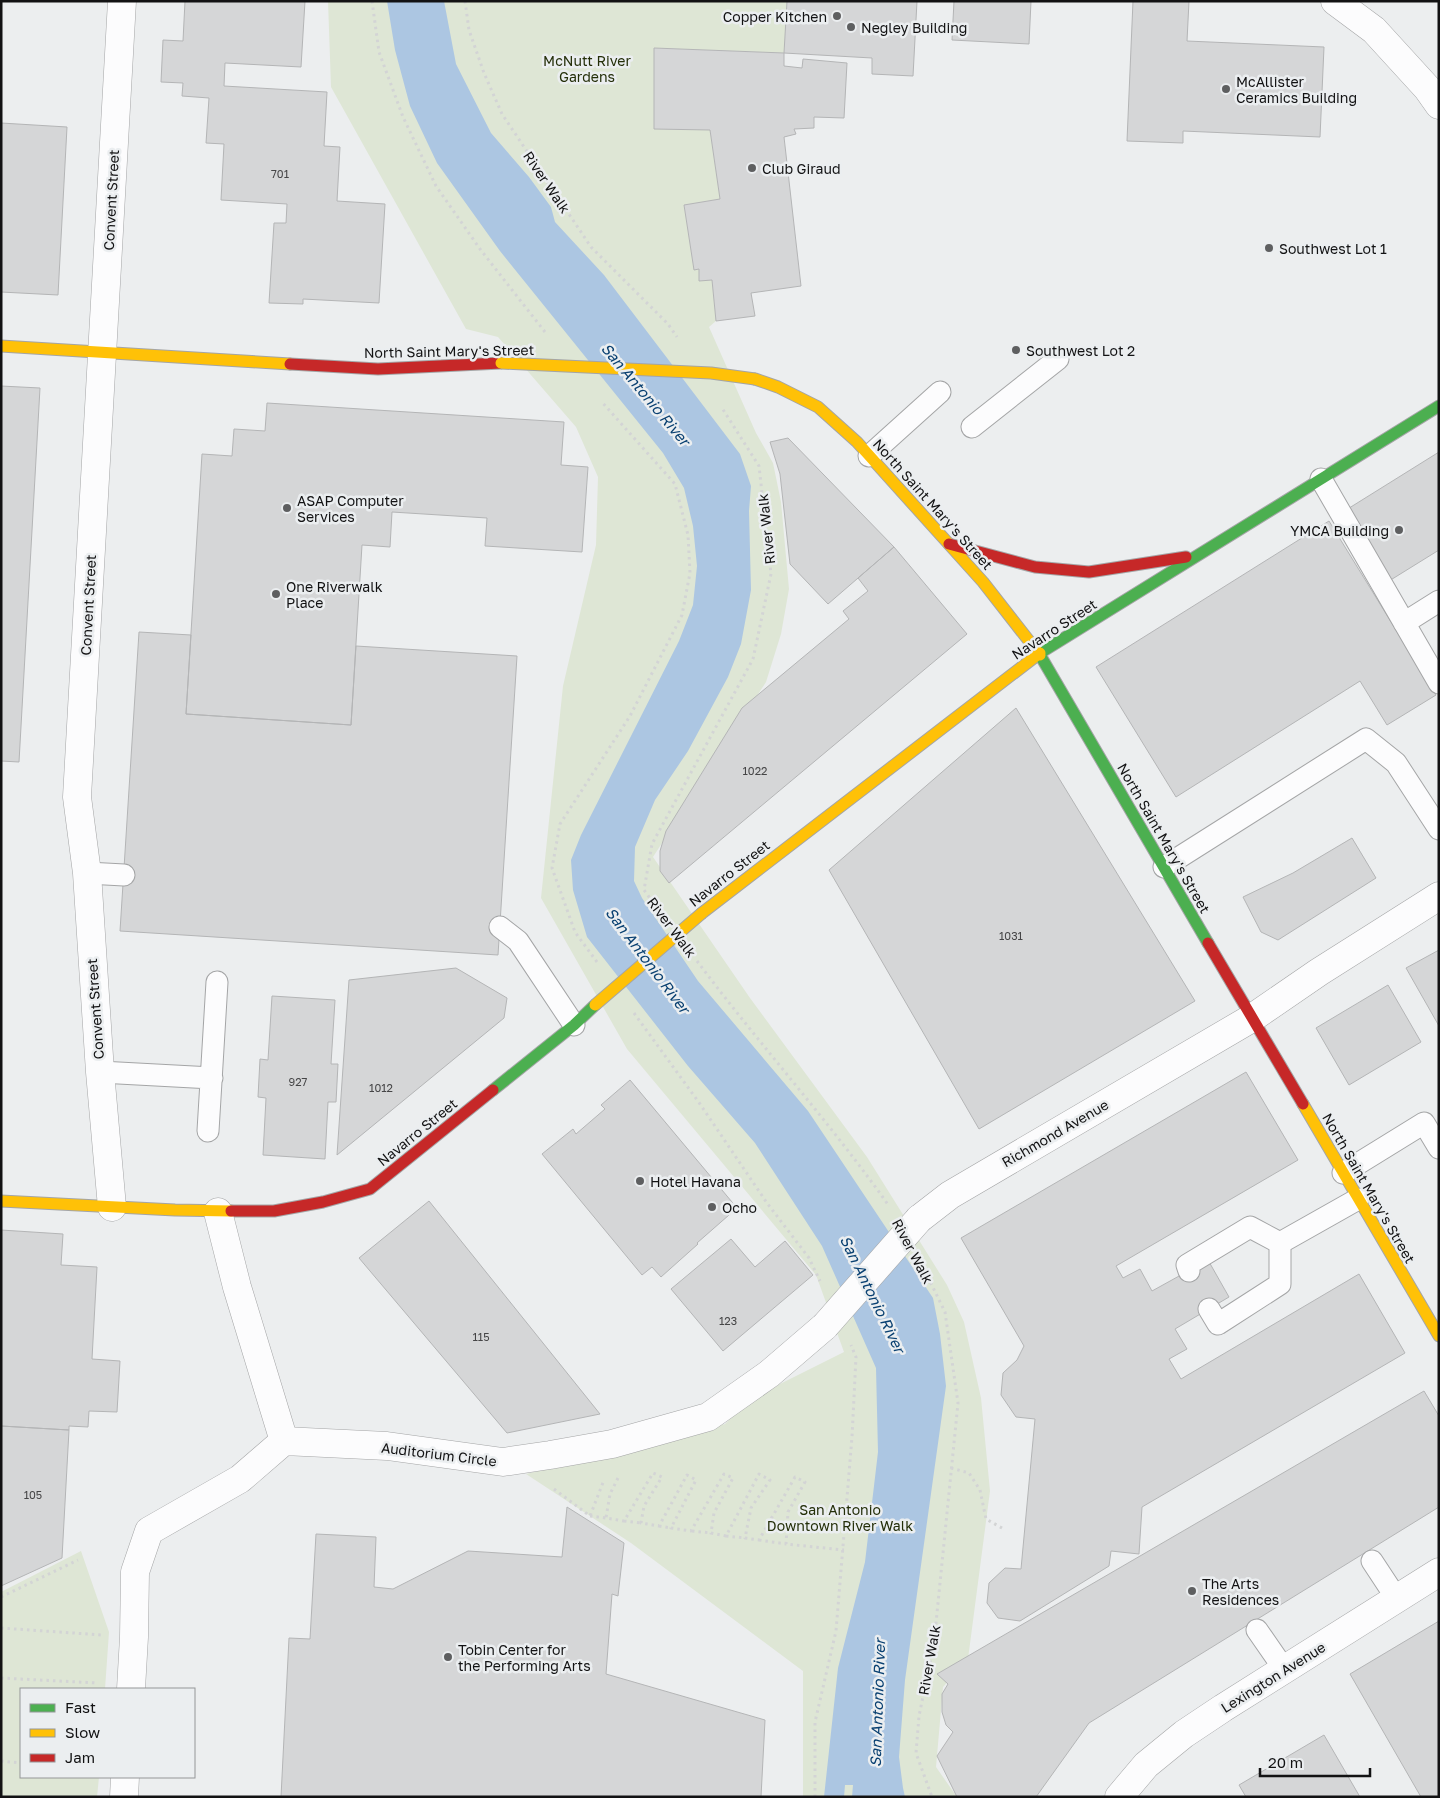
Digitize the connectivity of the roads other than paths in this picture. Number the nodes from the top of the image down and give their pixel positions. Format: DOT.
graph roads {
  1 [pos="122,1"];
  2 [pos="1335,1"];
  3 [pos="1439,105"];
  4 [pos="1,346"];
  5 [pos="102,353"];
  6 [pos="1058,360"];
  7 [pos="940,392"];
  8 [pos="1439,406"];
  9 [pos="972,427"];
  10 [pos="869,456"];
  11 [pos="1321,479"];
  12 [pos="949,544"];
  13 [pos="1200,555"];
  14 [pos="1439,601"];
  15 [pos="1404,622"];
  16 [pos="1039,654"];
  17 [pos="1439,683"];
  18 [pos="1439,829"];
  19 [pos="1164,867"];
  20 [pos="87,873"];
  21 [pos="124,875"];
  22 [pos="1439,896"];
  23 [pos="500,927"];
  24 [pos="217,982"];
  25 [pos="1252,1018"];
  26 [pos="574,1024"];
  27 [pos="100,1072"];
  28 [pos="212,1078"];
  29 [pos="208,1130"];
  30 [pos="1439,1148"];
  31 [pos="1343,1173"];
  32 [pos="1358,1199"];
  33 [pos="1,1200"];
  34 [pos="112,1207"];
  35 [pos="218,1212"];
  36 [pos="1280,1243"];
  37 [pos="1190,1271"];
  38 [pos="1210,1309"];
  39 [pos="1439,1336"];
  40 [pos="708,1417"];
  41 [pos="284,1441"];
  42 [pos="1372,1561"];
  43 [pos="1439,1572"];
  44 [pos="1396,1599"];
  45 [pos="1257,1630"];
  46 [pos="1284,1669"];
  47 [pos="131,1688"];
  48 [pos="125,1778"];
  49 [pos="124,1797"];
  50 [pos="1119,1797"];
  1 -- 5 [label="street, Convent Street"];
  2 -- 3 [label="street"];
  4 -- 5 [label="main road, North Saint Mary's Street"];
  5 -- 10 [label="main road, North Saint Mary's Street, bridge"];
  5 -- 20 [label="street, Convent Street"];
  6 -- 9 [label="lane"];
  7 -- 10 [label="lane"];
  8 -- 11 [label="main road, Navarro Street"];
  10 -- 12 [label="main road, North Saint Mary's Street"];
  11 -- 13 [label="main road, Navarro Street"];
  11 -- 15 [label="lane"];
  12 -- 13 [label="main road"];
  12 -- 16 [label="main road, North Saint Mary's Street"];
  13 -- 16 [label="main road, Navarro Street"];
  14 -- 15 [label="lane"];
  15 -- 17 [label="lane"];
  16 -- 19 [label="main road, North Saint Mary's Street"];
  16 -- 26 [label="main road, Navarro Street, bridge"];
  18 -- 19 [label="lane"];
  19 -- 25 [label="main road, North Saint Mary's Street"];
  20 -- 21 [label="lane"];
  20 -- 27 [label="street, Convent Street"];
  22 -- 25 [label="street, Richmond Avenue"];
  23 -- 26 [label="lane"];
  24 -- 28 [label="lane"];
  25 -- 31 [label="main road, North Saint Mary's Street"];
  25 -- 40 [label="street, Richmond Avenue, bridge"];
  26 -- 35 [label="main road, Navarro Street"];
  27 -- 28 [label="lane"];
  27 -- 34 [label="street, Convent Street"];
  28 -- 29 [label="lane"];
  30 -- 31 [label="lane"];
  31 -- 32 [label="main road, North Saint Mary's Street"];
  32 -- 36 [label="lane"];
  32 -- 39 [label="main road, North Saint Mary's Street"];
  33 -- 34 [label="main road, Navarro Street"];
  34 -- 35 [label="main road, Navarro Street"];
  35 -- 41 [label="street"];
  36 -- 37 [label="lane"];
  36 -- 38 [label="lane"];
  40 -- 41 [label="street, Auditorium Circle"];
  41 -- 47 [label="street"];
  42 -- 44 [label="lane"];
  43 -- 44 [label="street, Lexington Avenue"];
  44 -- 46 [label="street, Lexington Avenue"];
  45 -- 46 [label="lane"];
  46 -- 50 [label="street, Lexington Avenue"];
  48 -- 49 [label="street"];
}
